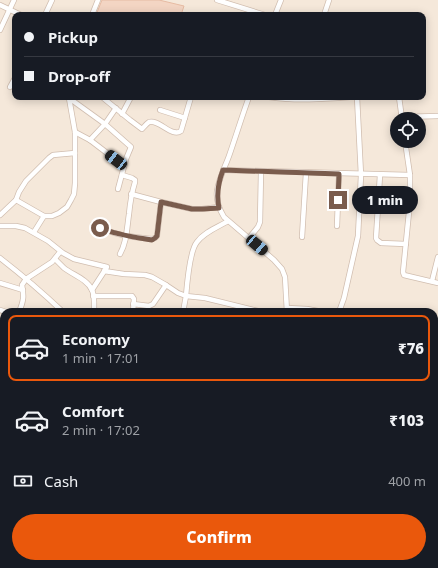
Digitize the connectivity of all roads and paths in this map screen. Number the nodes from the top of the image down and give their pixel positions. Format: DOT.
graph roads {
  1 [pos="14,0"];
  2 [pos="52,0"];
  3 [pos="98,0"];
  4 [pos="216,0"];
  5 [pos="329,0"];
  6 [pos="279,1"];
  7 [pos="232,2"];
  8 [pos="0,5"];
  9 [pos="10,10"];
  10 [pos="14,12"];
  11 [pos="46,12"];
  12 [pos="93,12"];
  13 [pos="257,12"];
  14 [pos="276,12"];
  15 [pos="325,12"];
  16 [pos="0,30"];
  17 [pos="12,83"];
  18 [pos="10,87"];
  19 [pos="69,100"];
  20 [pos="72,100"];
  21 [pos="106,100"];
  22 [pos="129,100"];
  23 [pos="190,100"];
  24 [pos="248,100"];
  25 [pos="357,100"];
  26 [pos="399,100"];
  27 [pos="116,108"];
  28 [pos="160,110"];
  29 [pos="401,112"];
  30 [pos="122,114"];
  31 [pos="438,116"];
  32 [pos="426,117"];
  33 [pos="185,118"];
  34 [pos="105,124"];
  35 [pos="75,132"];
  36 [pos="90,140"];
  37 [pos="406,148"];
  38 [pos="75,153"];
  39 [pos="124,166"];
  40 [pos="223,170"];
  41 [pos="261,172"];
  42 [pos="306,173"];
  43 [pos="339,174"];
  44 [pos="361,175"];
  45 [pos="380,175"];
  46 [pos="122,176"];
  47 [pos="410,176"];
  48 [pos="118,189"];
  49 [pos="131,194"];
  50 [pos="16,200"];
  51 [pos="161,202"];
  52 [pos="219,208"];
  53 [pos="0,216"];
  54 [pos="44,216"];
  55 [pos="228,221"];
  56 [pos="93,224"];
  57 [pos="0,226"];
  58 [pos="337,226"];
  59 [pos="34,232"];
  60 [pos="126,236"];
  61 [pos="302,237"];
  62 [pos="249,238"];
  63 [pos="406,244"];
  64 [pos="60,252"];
  65 [pos="120,254"];
  66 [pos="438,257"];
  67 [pos="0,258"];
  68 [pos="55,259"];
  69 [pos="104,272"];
  70 [pos="432,281"];
  71 [pos="24,282"];
  72 [pos="438,282"];
  73 [pos="0,284"];
  74 [pos="166,284"];
  75 [pos="23,290"];
  76 [pos="92,290"];
  77 [pos="93,296"];
  78 [pos="186,296"];
  79 [pos="133,304"];
  80 [pos="21,308"];
  81 [pos="59,308"];
  82 [pos="94,308"];
  83 [pos="133,308"];
  84 [pos="184,308"];
  85 [pos="235,308"];
  86 [pos="287,308"];
  87 [pos="340,308"];
  1 -- 9 [label="street"];
  2 -- 11 [label="street"];
  3 -- 12 [label="street"];
  4 -- 7 [label="street"];
  5 -- 15 [label="street"];
  6 -- 14 [label="street"];
  7 -- 13 [label="street"];
  8 -- 9 [label="street"];
  9 -- 10 [label="street"];
  9 -- 16 [label="street"];
  17 -- 18 [label="street"];
  19 -- 35 [label="street"];
  20 -- 34 [label="street"];
  21 -- 27 [label="street"];
  22 -- 30 [label="street"];
  23 -- 33 [label="street"];
  24 -- 40 [label="street"];
  25 -- 44 [label="street"];
  26 -- 29 [label="street"];
  27 -- 30 [label="street"];
  27 -- 34 [label="street"];
  28 -- 33 [label="street"];
  30 -- 33 [label="street"];
  31 -- 32 [label="street"];
  34 -- 36 [label="street"];
  34 -- 39 [label="street"];
  35 -- 36 [label="street"];
  35 -- 38 [label="street"];
  36 -- 39 [label="street"];
  37 -- 47 [label="street"];
  38 -- 50 [label="street"];
  38 -- 54 [label="street"];
  39 -- 46 [label="street"];
  40 -- 41 [label="street"];
  40 -- 52 [label="street"];
  41 -- 42 [label="street"];
  41 -- 62 [label="street"];
  42 -- 43 [label="street"];
  42 -- 61 [label="street"];
  43 -- 44 [label="street"];
  43 -- 58 [label="street"];
  44 -- 45 [label="street"];
  44 -- 87 [label="street"];
  45 -- 47 [label="street"];
  45 -- 63 [label="street"];
  46 -- 48 [label="street"];
  46 -- 49 [label="street"];
  47 -- 63 [label="street"];
  49 -- 51 [label="street"];
  49 -- 60 [label="street"];
  50 -- 53 [label="street"];
  50 -- 54 [label="street"];
  51 -- 52 [label="street"];
  51 -- 60 [label="street"];
  52 -- 55 [label="street"];
  54 -- 59 [label="street"];
  55 -- 62 [label="street"];
  55 -- 78 [label="street"];
  56 -- 60 [label="street"];
  57 -- 59 [label="street"];
  59 -- 64 [label="street"];
  60 -- 65 [label="street"];
  62 -- 86 [label="street"];
  63 -- 70 [label="street"];
  64 -- 68 [label="street"];
  64 -- 69 [label="street"];
  66 -- 70 [label="street"];
  67 -- 71 [label="street"];
  68 -- 71 [label="street"];
  68 -- 76 [label="street"];
  69 -- 74 [label="street"];
  69 -- 76 [label="street"];
  70 -- 72 [label="street"];
  71 -- 75 [label="street"];
  71 -- 81 [label="street"];
  73 -- 75 [label="street"];
  74 -- 78 [label="street"];
  74 -- 79 [label="street"];
  75 -- 80 [label="street"];
  76 -- 77 [label="street"];
  77 -- 79 [label="street"];
  77 -- 82 [label="street"];
  78 -- 84 [label="street"];
  78 -- 85 [label="street"];
  79 -- 83 [label="street"];
}
